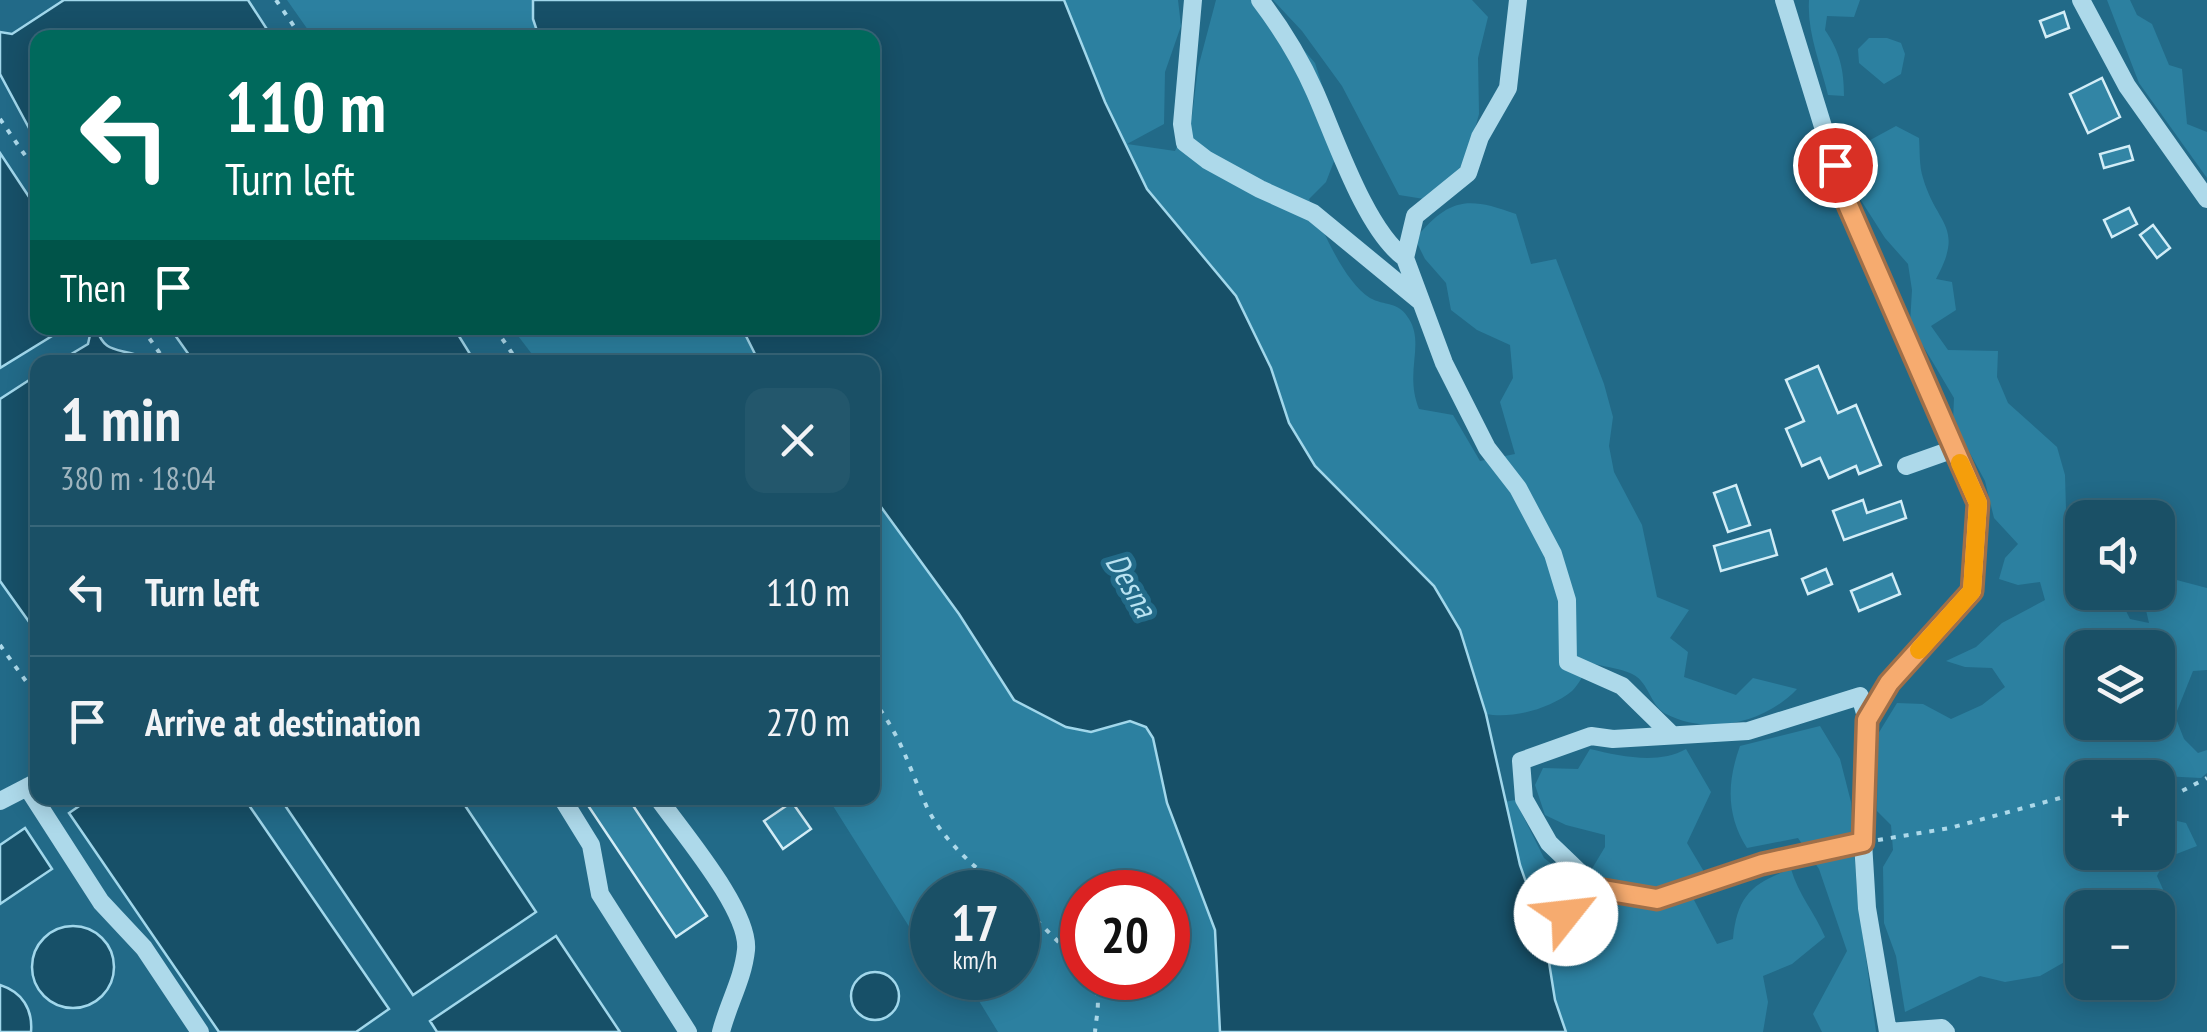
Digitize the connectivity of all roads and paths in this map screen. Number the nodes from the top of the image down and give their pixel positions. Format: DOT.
graph roads {
  1 [pos="276,0"];
  2 [pos="1260,0"];
  3 [pos="1518,0"];
  4 [pos="1784,0"];
  5 [pos="2082,0"];
  6 [pos="1191,5"];
  7 [pos="297,30"];
  8 [pos="0,119"];
  9 [pos="30,162"];
  10 [pos="2207,199"];
  11 [pos="1405,258"];
  12 [pos="1420,302"];
  13 [pos="1954,448"];
  14 [pos="1906,466"];
  15 [pos="0,644"];
  16 [pos="30,687"];
  17 [pos="880,709"];
  18 [pos="1867,720"];
  19 [pos="1672,734"];
  20 [pos="2207,778"];
  21 [pos="30,785"];
  22 [pos="2175,788"];
  23 [pos="2065,797"];
  24 [pos="0,801"];
  25 [pos="44,805"];
  26 [pos="566,805"];
  27 [pos="663,805"];
  28 [pos="1863,842"];
  29 [pos="978,870"];
  30 [pos="1598,889"];
  31 [pos="1543,921"];
  32 [pos="1040,924"];
  33 [pos="1060,943"];
  34 [pos="1099,1000"];
  35 [pos="200,1032"];
  36 [pos="688,1032"];
  37 [pos="722,1032"];
  38 [pos="1095,1032"];
  39 [pos="1888,1032"];
  40 [pos="1946,1032"];
  1 -- 7 [label="path"];
  2 -- 11 [label="street"];
  3 -- 11 [label="street"];
  4 -- 13 [label="street"];
  5 -- 10 [label="street"];
  6 -- 12 [label="street"];
  8 -- 9 [label="path"];
  11 -- 12 [label="street"];
  12 -- 19 [label="street"];
  13 -- 14 [label="street"];
  13 -- 18 [label="street"];
  15 -- 16 [label="path"];
  17 -- 29 [label="path"];
  18 -- 19 [label="street"];
  18 -- 28 [label="street"];
  19 -- 30 [label="street"];
  20 -- 22 [label="path"];
  21 -- 24 [label="street"];
  23 -- 28 [label="path"];
  25 -- 35 [label="street"];
  26 -- 36 [label="street"];
  27 -- 37 [label="street"];
  28 -- 30 [label="street"];
  28 -- 39 [label="street"];
  30 -- 31 [label="street"];
  32 -- 33 [label="path"];
  34 -- 38 [label="path"];
  39 -- 40 [label="street"];
}
